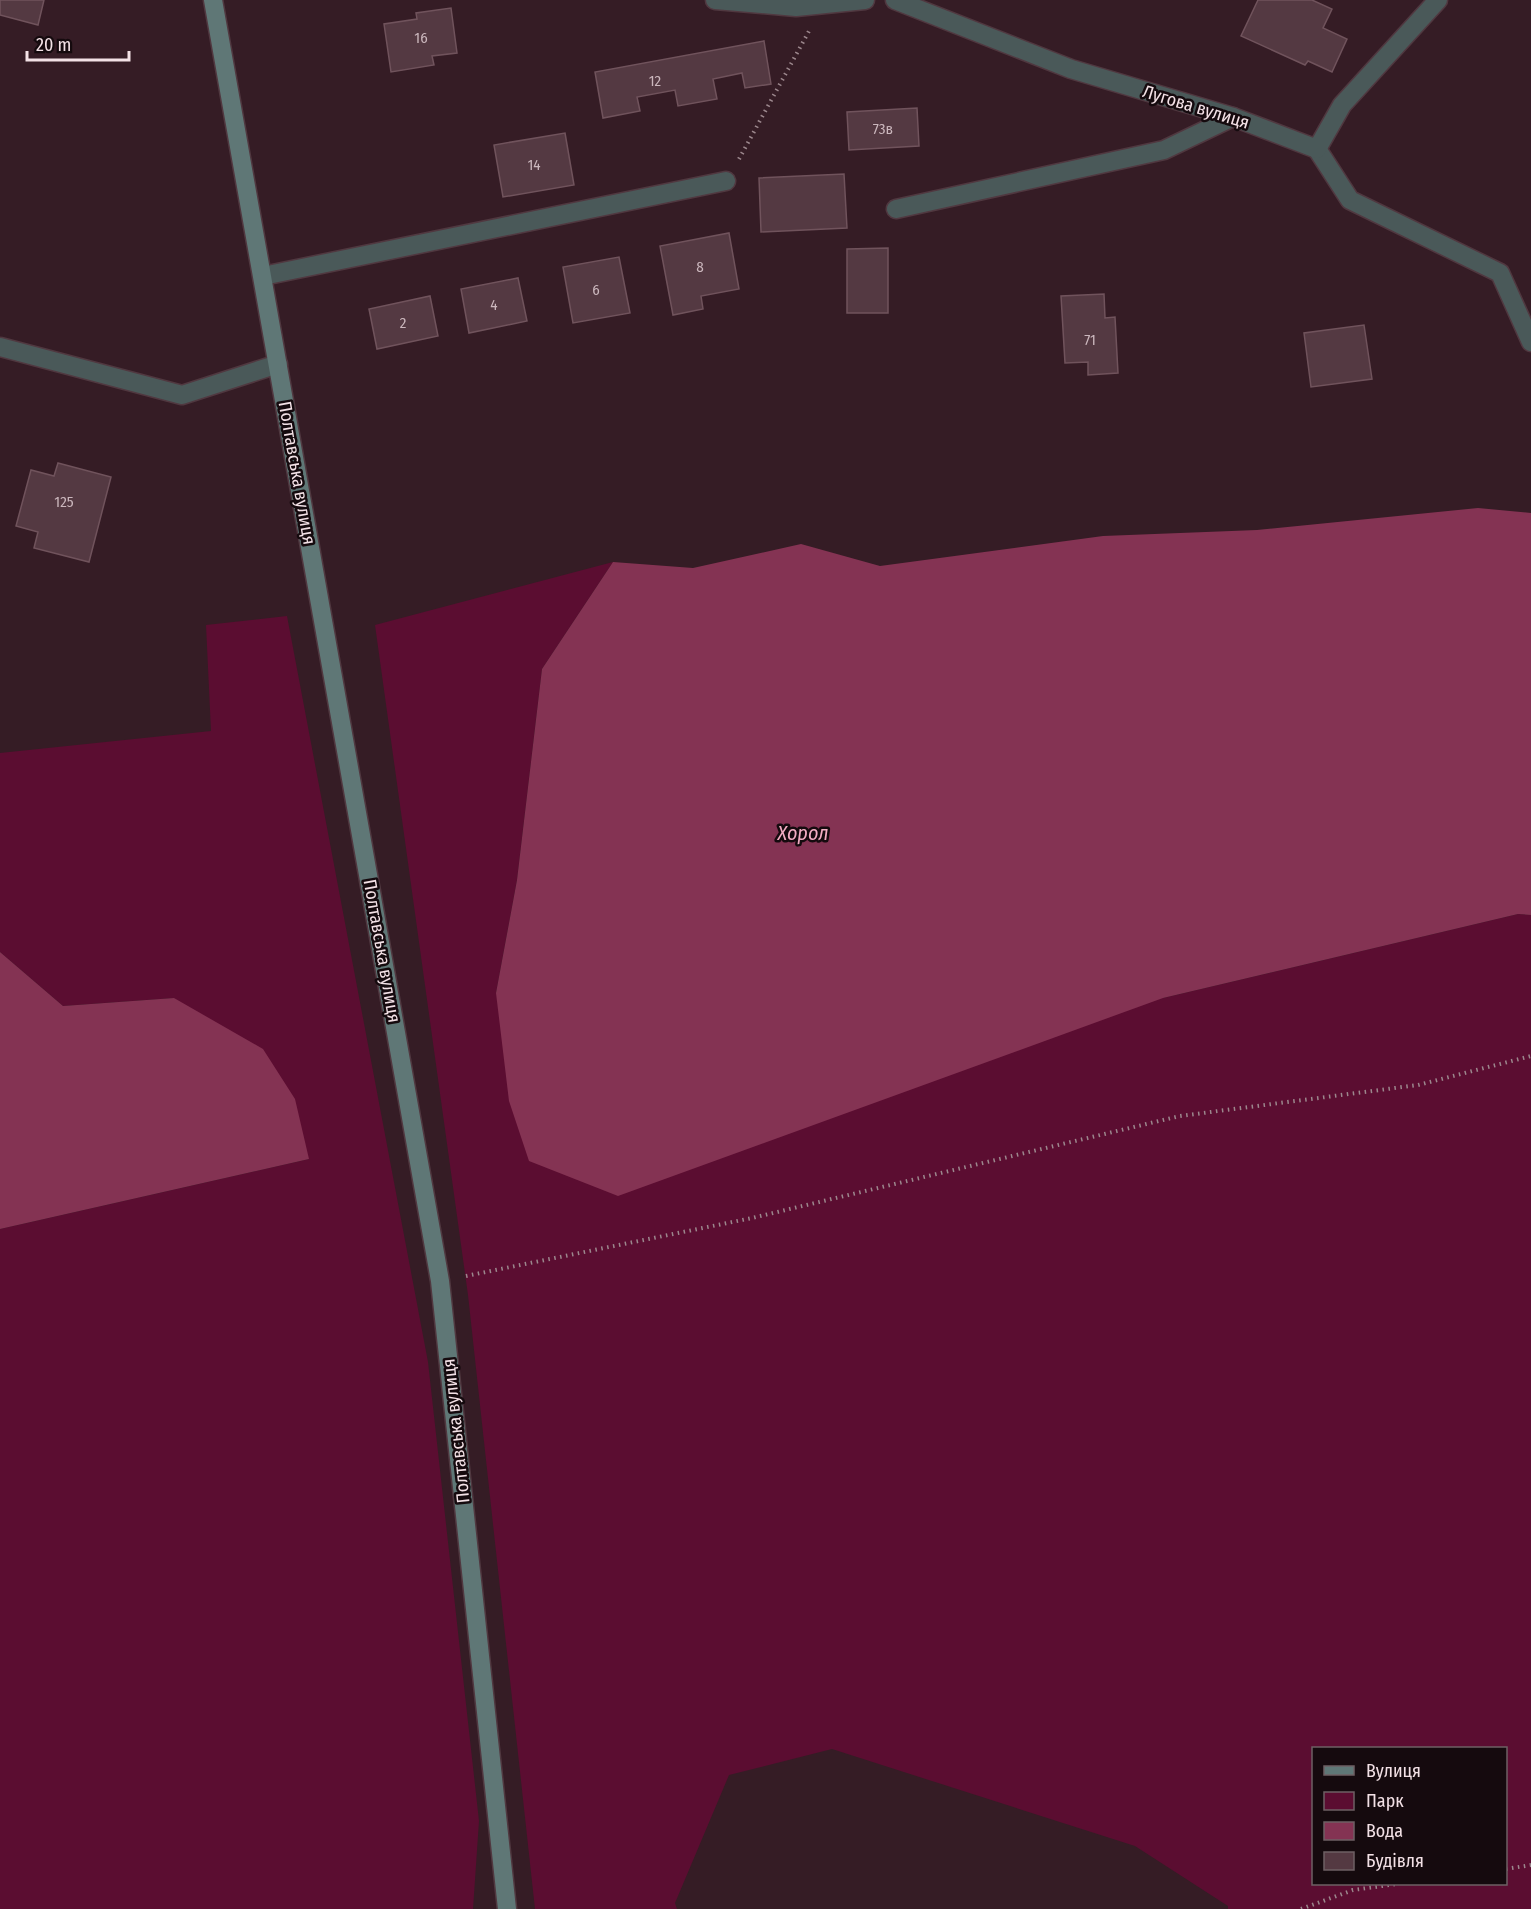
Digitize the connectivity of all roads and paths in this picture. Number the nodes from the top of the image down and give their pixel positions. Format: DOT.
graph roads {
  1 [pos="213,0"];
  2 [pos="715,0"];
  3 [pos="865,0"];
  4 [pos="895,0"];
  5 [pos="1438,0"];
  6 [pos="824,4"];
  7 [pos="1233,117"];
  8 [pos="1317,149"];
  9 [pos="726,181"];
  10 [pos="896,209"];
  11 [pos="263,276"];
  12 [pos="1531,342"];
  13 [pos="0,347"];
  14 [pos="278,364"];
  15 [pos="1531,1056"];
  16 [pos="440,1281"];
  17 [pos="1531,1865"];
  18 [pos="1507,1869"];
  19 [pos="1390,1885"];
  20 [pos="507,1909"];
  21 [pos="1301,1909"];
  1 -- 11 [label="street, Полтавська вулиця"];
  2 -- 6 [label="street"];
  3 -- 6 [label="street"];
  4 -- 7 [label="street, Лугова вулиця"];
  5 -- 8 [label="street"];
  6 -- 9 [label="path"];
  7 -- 8 [label="street, Лугова вулиця"];
  7 -- 10 [label="street"];
  8 -- 12 [label="street"];
  9 -- 11 [label="street"];
  11 -- 14 [label="street, Полтавська вулиця"];
  13 -- 14 [label="street"];
  14 -- 16 [label="street, Полтавська вулиця"];
  15 -- 16 [label="path"];
  16 -- 20 [label="street, Полтавська вулиця"];
  17 -- 18 [label="path"];
  19 -- 21 [label="path"];
}
